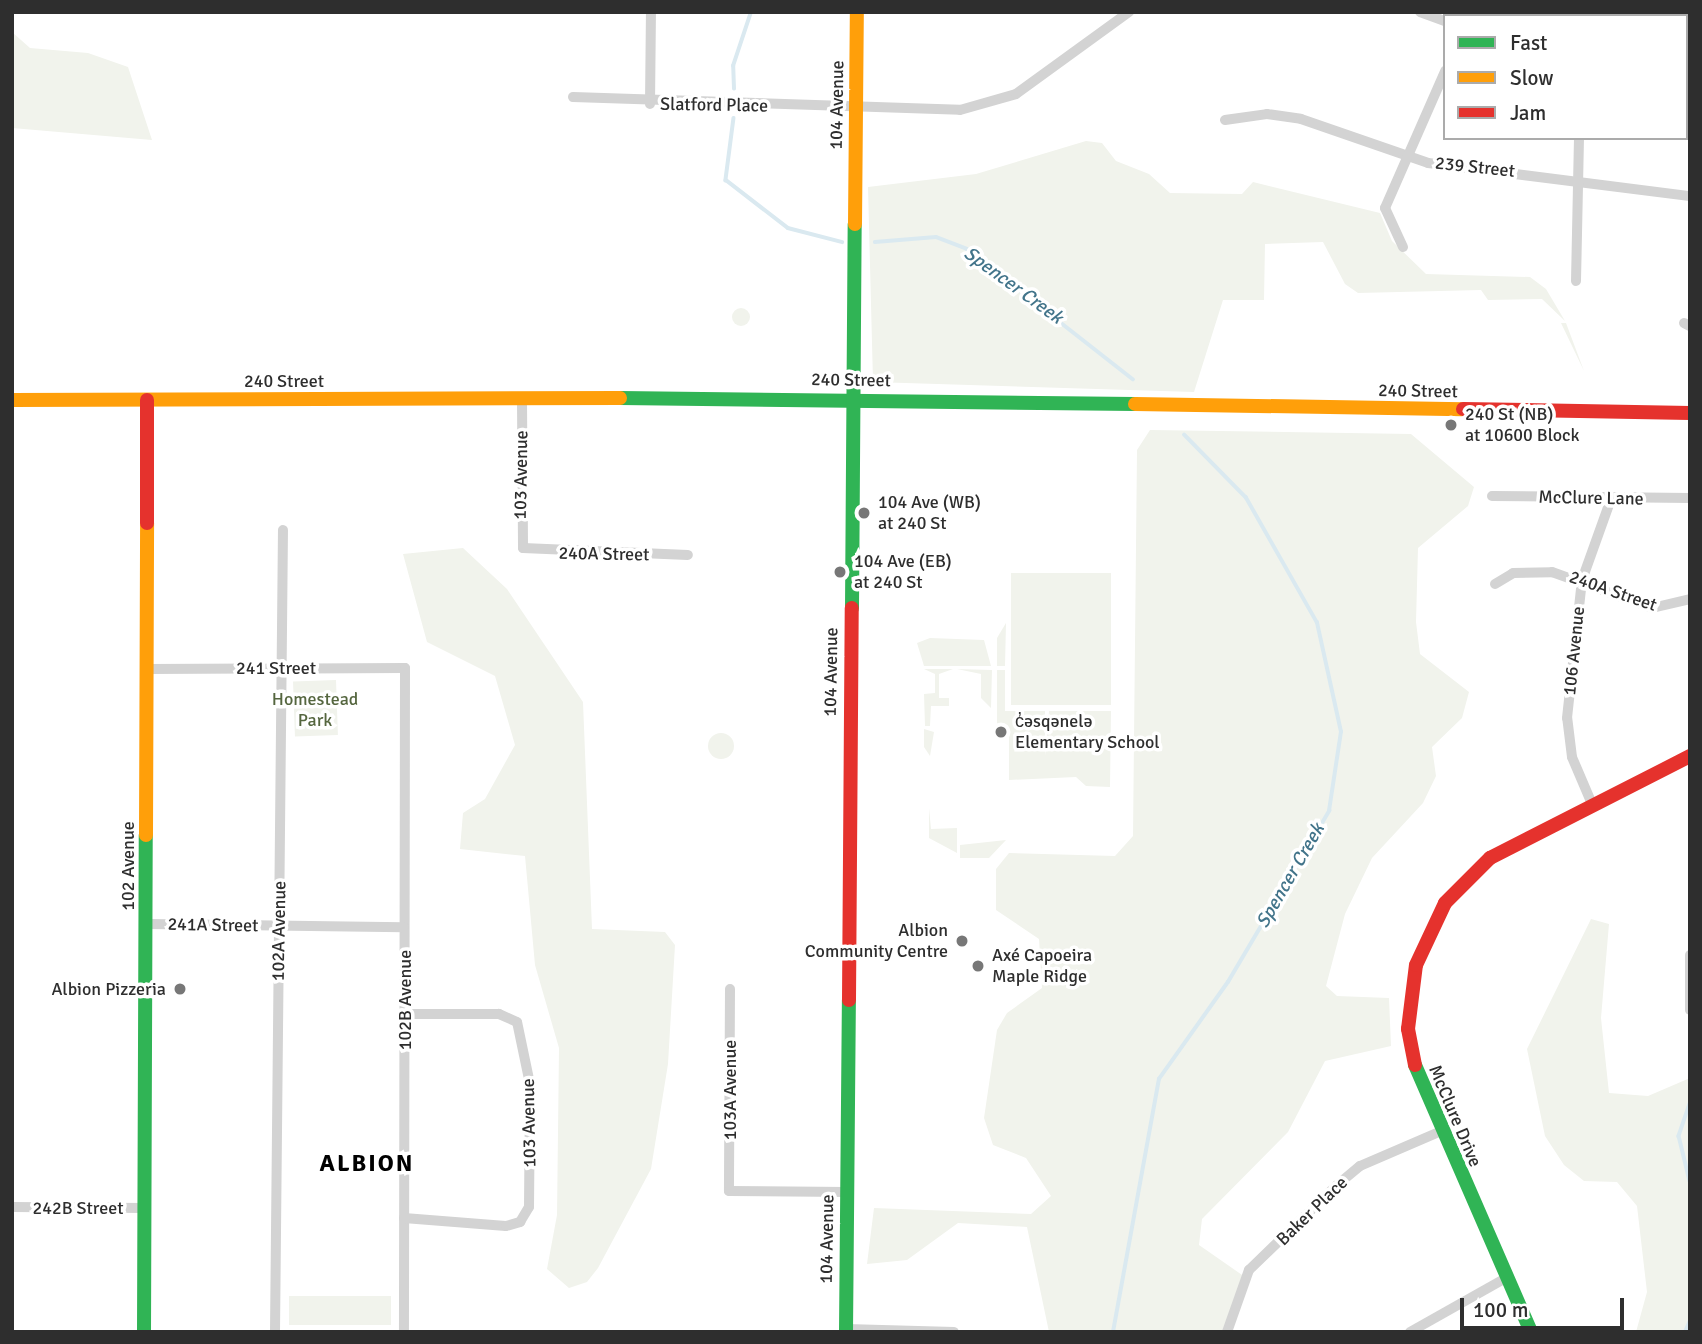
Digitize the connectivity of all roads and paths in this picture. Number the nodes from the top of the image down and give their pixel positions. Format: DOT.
graph roads {
  1 [pos="651,12"];
  2 [pos="857,12"];
  3 [pos="1129,12"];
  4 [pos="1420,12"];
  5 [pos="1443,20"];
  6 [pos="1443,75"];
  7 [pos="573,97"];
  8 [pos="650,104"];
  9 [pos="856,106"];
  10 [pos="1225,120"];
  11 [pos="1579,140"];
  12 [pos="1404,153"];
  13 [pos="1578,177"];
  14 [pos="1690,196"];
  15 [pos="1403,247"];
  16 [pos="1576,281"];
  17 [pos="852,399"];
  18 [pos="12,400"];
  19 [pos="148,400"];
  20 [pos="522,401"];
  21 [pos="1690,413"];
  22 [pos="1492,496"];
  23 [pos="1690,498"];
  24 [pos="1611,499"];
  25 [pos="283,530"];
  26 [pos="523,548"];
  27 [pos="688,555"];
  28 [pos="1582,580"];
  29 [pos="1495,584"];
  30 [pos="1690,599"];
  31 [pos="281,668"];
  32 [pos="405,668"];
  33 [pos="148,669"];
  34 [pos="1690,756"];
  35 [pos="1592,804"];
  36 [pos="147,924"];
  37 [pos="279,926"];
  38 [pos="404,927"];
  39 [pos="1690,955"];
  40 [pos="730,989"];
  41 [pos="1690,1010"];
  42 [pos="406,1014"];
  43 [pos="1439,1132"];
  44 [pos="847,1192"];
  45 [pos="12,1207"];
  46 [pos="144,1208"];
  47 [pos="404,1218"];
  48 [pos="1506,1278"];
  49 [pos="846,1330"];
  50 [pos="952,1331"];
  51 [pos="144,1332"];
  52 [pos="275,1332"];
  53 [pos="404,1332"];
  54 [pos="1227,1332"];
  55 [pos="1410,1332"];
  56 [pos="1531,1332"];
  1 -- 8 [label="street"];
  2 -- 9 [label="main road, 104 Avenue"];
  3 -- 9 [label="street, Slatford Place"];
  4 -- 5 [label="street"];
  6 -- 12 [label="street"];
  7 -- 8 [label="street, Slatford Place"];
  8 -- 9 [label="street, Slatford Place"];
  9 -- 17 [label="main road, 104 Avenue"];
  10 -- 12 [label="street, 239 Street"];
  11 -- 13 [label="street"];
  12 -- 13 [label="street, 239 Street"];
  12 -- 15 [label="street"];
  13 -- 14 [label="street, 239 Street"];
  13 -- 16 [label="street"];
  17 -- 20 [label="main road, 240 Street"];
  17 -- 21 [label="main road, 240 Street"];
  17 -- 44 [label="main road, 104 Avenue"];
  18 -- 19 [label="main road, 240 Street"];
  19 -- 20 [label="main road, 240 Street"];
  19 -- 33 [label="main road, 102 Avenue"];
  20 -- 26 [label="street, 103 Avenue"];
  22 -- 24 [label="street, McClure Lane"];
  23 -- 24 [label="street, McClure Lane"];
  24 -- 28 [label="street, 106 Avenue"];
  25 -- 31 [label="street, 102A Avenue"];
  26 -- 27 [label="street, 240A Street"];
  28 -- 29 [label="street, 240A Street"];
  28 -- 30 [label="street, 240A Street"];
  28 -- 35 [label="street, 106 Avenue"];
  31 -- 32 [label="street, 241 Street"];
  31 -- 33 [label="street, 241 Street"];
  31 -- 37 [label="street, 102A Avenue"];
  32 -- 38 [label="street, 102B Avenue"];
  33 -- 36 [label="main road, 102 Avenue"];
  34 -- 35 [label="main road, McClure Drive"];
  35 -- 43 [label="main road, McClure Drive"];
  36 -- 37 [label="street, 241A Street"];
  36 -- 46 [label="main road, 102 Avenue"];
  37 -- 38 [label="street, 241A Street"];
  37 -- 52 [label="street, 102A Avenue"];
  38 -- 42 [label="street, 102B Avenue"];
  39 -- 41 [label="street"];
  40 -- 44 [label="street, 103A Avenue"];
  42 -- 47 [label="street, 102B Avenue"];
  42 -- 47 [label="street, 103 Avenue"];
  43 -- 48 [label="main road, McClure Drive"];
  43 -- 54 [label="street, Baker Place"];
  44 -- 49 [label="main road, 104 Avenue"];
  45 -- 46 [label="street, 242B Street"];
  46 -- 51 [label="main road, 102 Avenue"];
  47 -- 53 [label="street, 102B Avenue"];
  48 -- 55 [label="street"];
  48 -- 56 [label="main road, McClure Drive"];
  49 -- 50 [label="street"];
}
